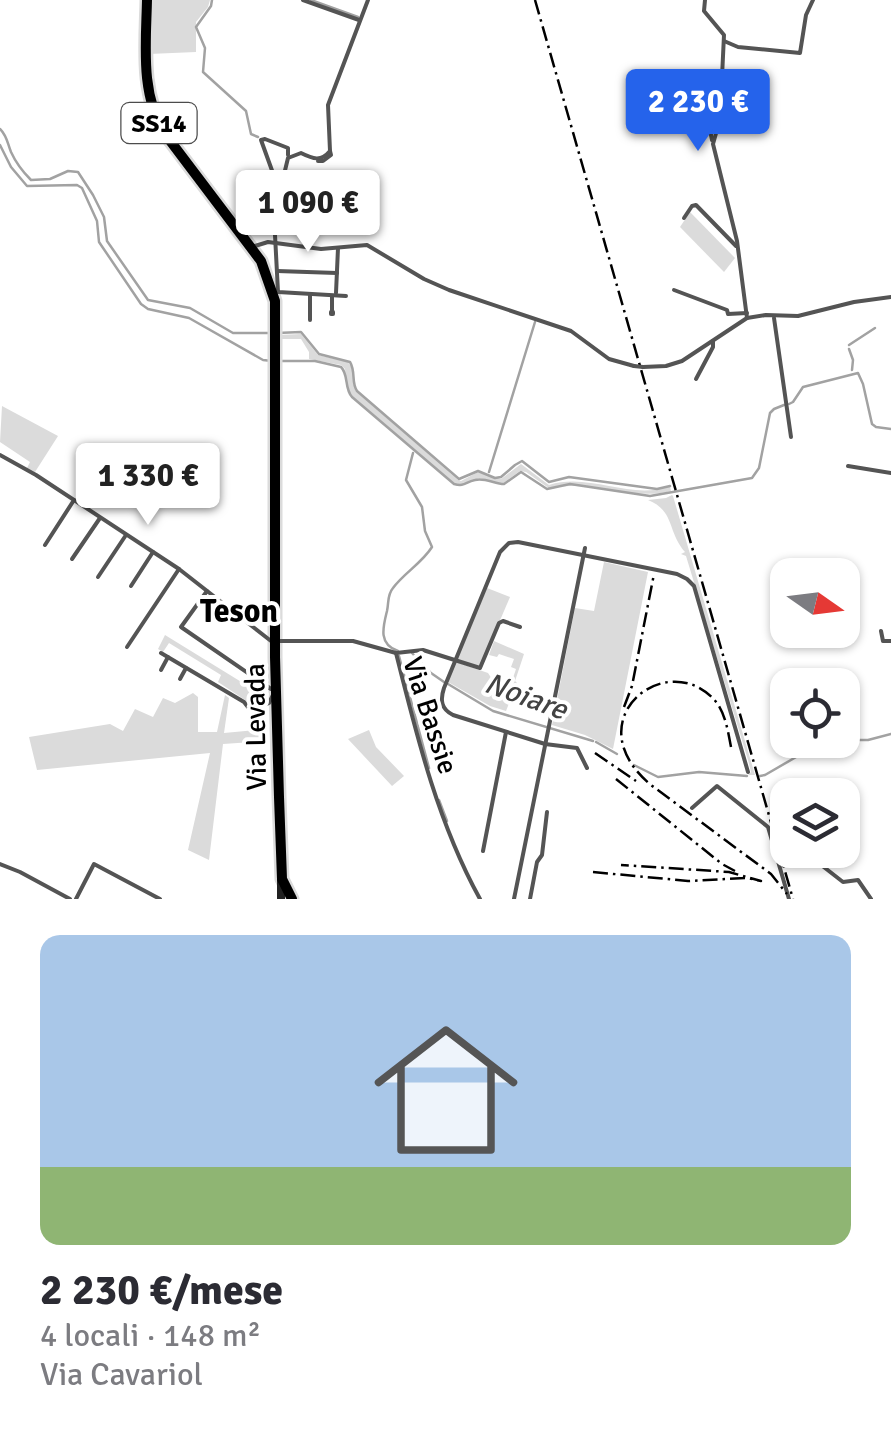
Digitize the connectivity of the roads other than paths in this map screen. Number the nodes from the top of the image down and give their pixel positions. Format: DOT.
graph roads {
  1 [pos="146,0"];
  2 [pos="303,0"];
  3 [pos="368,0"];
  4 [pos="706,0"];
  5 [pos="813,0"];
  6 [pos="359,20"];
  7 [pos="724,41"];
  8 [pos="288,158"];
  9 [pos="277,202"];
  10 [pos="684,218"];
  11 [pos="275,242"];
  12 [pos="737,247"];
  13 [pos="255,248"];
  14 [pos="338,248"];
  15 [pos="277,270"];
  16 [pos="337,273"];
  17 [pos="674,290"];
  18 [pos="310,294"];
  19 [pos="334,294"];
  20 [pos="346,296"];
  21 [pos="891,297"];
  22 [pos="332,312"];
  23 [pos="747,316"];
  24 [pos="774,316"];
  25 [pos="310,320"];
  26 [pos="714,341"];
  27 [pos="696,379"];
  28 [pos="791,437"];
  29 [pos="0,455"];
  30 [pos="848,466"];
  31 [pos="891,473"];
  32 [pos="74,500"];
  33 [pos="100,517"];
  34 [pos="126,534"];
  35 [pos="45,544"];
  36 [pos="585,548"];
  37 [pos="153,552"];
  38 [pos="583,556"];
  39 [pos="72,559"];
  40 [pos="179,569"];
  41 [pos="98,577"];
  42 [pos="131,586"];
  43 [pos="207,590"];
  44 [pos="520,627"];
  45 [pos="881,630"];
  46 [pos="891,641"];
  47 [pos="275,642"];
  48 [pos="127,646"];
  49 [pos="161,653"];
  50 [pos="396,653"];
  51 [pos="168,657"];
  52 [pos="455,660"];
  53 [pos="186,668"];
  54 [pos="161,670"];
  55 [pos="180,679"];
  56 [pos="274,695"];
  57 [pos="506,732"];
  58 [pos="546,744"];
  59 [pos="587,768"];
  60 [pos="748,772"];
  61 [pos="692,808"];
  62 [pos="547,812"];
  63 [pos="482,851"];
  64 [pos="0,864"];
  65 [pos="825,868"];
  66 [pos="285,874"];
  67 [pos="73,899"];
  68 [pos="160,899"];
  69 [pos="281,899"];
  70 [pos="292,899"];
  71 [pos="300,899"];
  72 [pos="480,899"];
  73 [pos="514,899"];
  74 [pos="530,899"];
  75 [pos="789,899"];
  76 [pos="872,899"];
  1 -- 13 [label="main road, SS14"];
  2 -- 6 [label="street"];
  3 -- 6 [label="street"];
  4 -- 7 [label="street"];
  5 -- 7 [label="street"];
  6 -- 8 [label="street"];
  7 -- 12 [label="street"];
  8 -- 9 [label="street"];
  8 -- 9 [label="street"];
  9 -- 11 [label="street"];
  10 -- 12 [label="street"];
  11 -- 13 [label="street"];
  11 -- 14 [label="street"];
  11 -- 15 [label="street"];
  12 -- 23 [label="street"];
  13 -- 47 [label="main road, Via Levada / SS14"];
  14 -- 16 [label="street"];
  14 -- 26 [label="street, bridge"];
  15 -- 16 [label="street"];
  15 -- 18 [label="street"];
  16 -- 19 [label="street"];
  17 -- 23 [label="street"];
  18 -- 19 [label="street"];
  18 -- 25 [label="street"];
  19 -- 20 [label="street"];
  19 -- 22 [label="street"];
  21 -- 24 [label="street"];
  23 -- 24 [label="street"];
  23 -- 26 [label="street"];
  24 -- 28 [label="street"];
  26 -- 27 [label="street"];
  29 -- 32 [label="street"];
  30 -- 31 [label="street"];
  32 -- 33 [label="street"];
  32 -- 35 [label="street"];
  33 -- 34 [label="street"];
  33 -- 39 [label="street"];
  34 -- 37 [label="street"];
  34 -- 41 [label="street"];
  36 -- 38 [label="street"];
  37 -- 40 [label="street"];
  37 -- 42 [label="street"];
  38 -- 52 [label="street"];
  38 -- 58 [label="street"];
  38 -- 60 [label="street"];
  40 -- 43 [label="street"];
  40 -- 48 [label="street"];
  43 -- 47 [label="street"];
  43 -- 56 [label="street"];
  44 -- 52 [label="street"];
  45 -- 46 [label="street"];
  47 -- 50 [label="street, Via Bassie"];
  47 -- 56 [label="main road, Via Levada / SS14"];
  49 -- 51 [label="street"];
  50 -- 52 [label="street"];
  50 -- 72 [label="street, Via Bassie"];
  51 -- 53 [label="street"];
  51 -- 54 [label="street"];
  52 -- 57 [label="street"];
  53 -- 55 [label="street"];
  53 -- 56 [label="street"];
  56 -- 66 [label="main road, Via Levada / SS14"];
  57 -- 58 [label="street"];
  57 -- 63 [label="street"];
  58 -- 59 [label="street"];
  58 -- 73 [label="street"];
  61 -- 75 [label="street"];
  62 -- 74 [label="street"];
  64 -- 67 [label="street"];
  65 -- 76 [label="street"];
  66 -- 69 [label="main road, Via Levada"];
  66 -- 70 [label="main road, SS14"];
  66 -- 71 [label="street"];
  67 -- 68 [label="street"];
}
